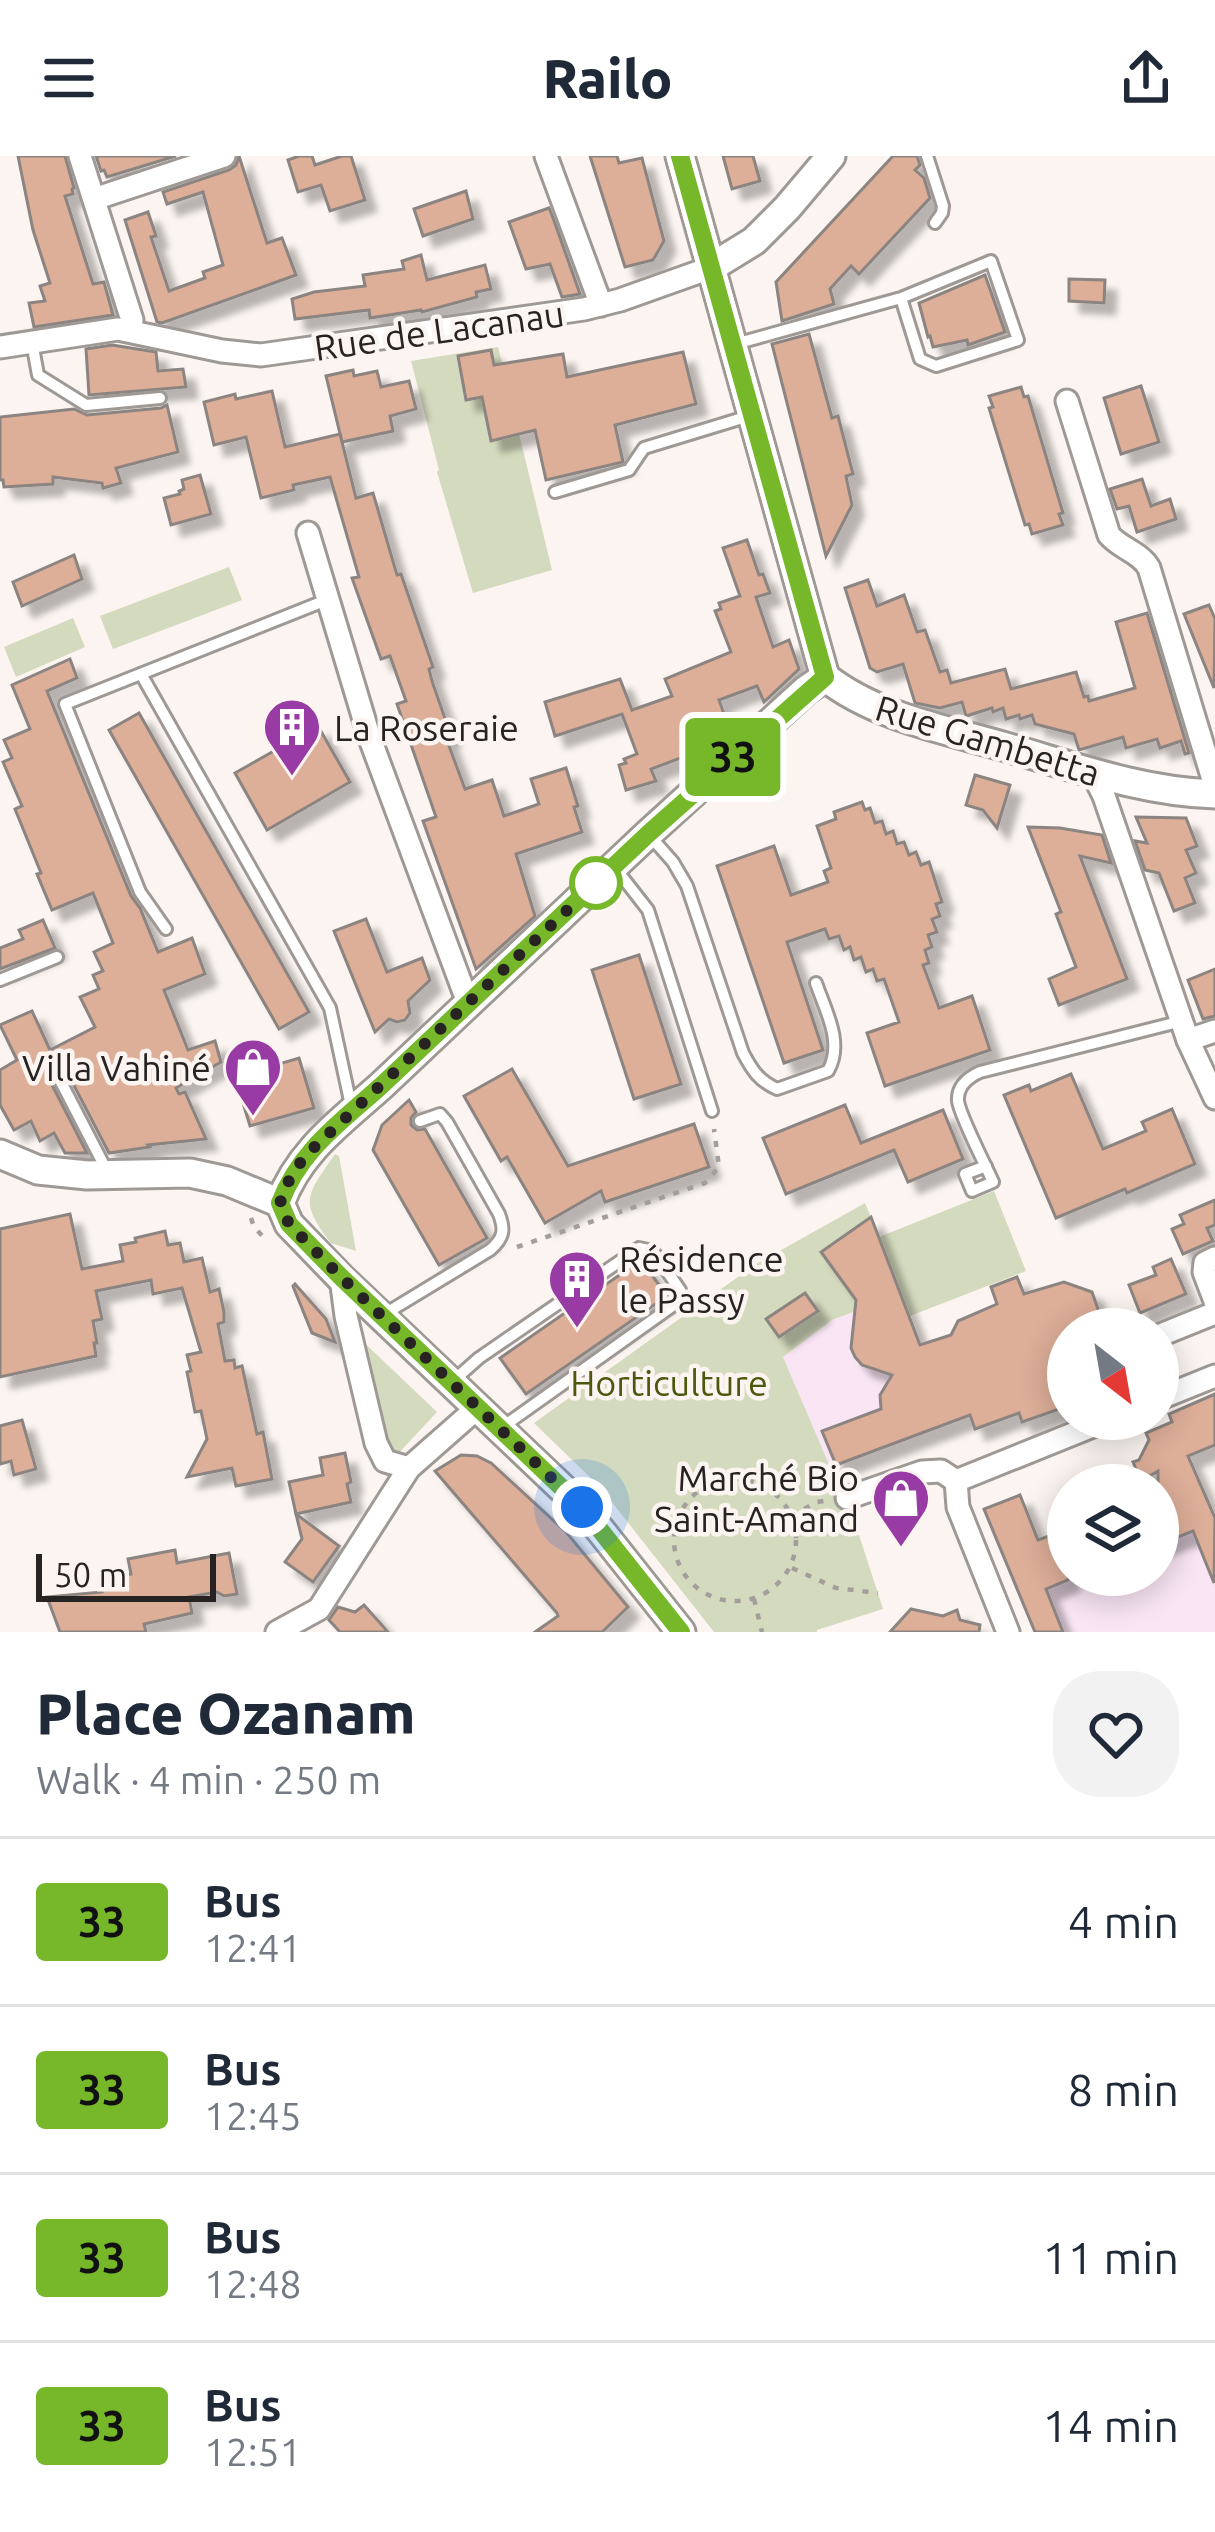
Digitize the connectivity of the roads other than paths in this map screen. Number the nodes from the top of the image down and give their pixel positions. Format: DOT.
graph roads {
  1 [pos="80,156"];
  2 [pos="224,156"];
  3 [pos="546,156"];
  4 [pos="680,156"];
  5 [pos="831,156"];
  6 [pos="927,156"];
  7 [pos="94,199"];
  8 [pos="935,223"];
  9 [pos="710,268"];
  10 [pos="901,298"];
  11 [pos="601,305"];
  12 [pos="129,330"];
  13 [pos="32,341"];
  14 [pos="732,345"];
  15 [pos="0,347"];
  16 [pos="160,398"];
  17 [pos="1066,401"];
  18 [pos="752,415"];
  19 [pos="555,492"];
  20 [pos="308,533"];
  21 [pos="329,599"];
  22 [pos="141,674"];
  23 [pos="825,677"];
  24 [pos="1091,772"];
  25 [pos="1215,790"];
  26 [pos="648,834"];
  27 [pos="614,866"];
  28 [pos="166,928"];
  29 [pos="57,957"];
  30 [pos="0,980"];
  31 [pos="816,983"];
  32 [pos="472,1000"];
  33 [pos="1185,1031"];
  34 [pos="1215,1031"];
  35 [pos="60,1081"];
  36 [pos="1215,1098"];
  37 [pos="712,1111"];
  38 [pos="352,1112"];
  39 [pos="420,1121"];
  40 [pos="0,1154"];
  41 [pos="986,1166"];
  42 [pos="108,1174"];
  43 [pos="280,1203"];
  44 [pos="1215,1258"];
  45 [pos="341,1277"];
  46 [pos="1215,1301"];
  47 [pos="1215,1312"];
  48 [pos="380,1316"];
  49 [pos="1179,1327"];
  50 [pos="1215,1376"];
  51 [pos="450,1384"];
  52 [pos="1179,1391"];
  53 [pos="476,1409"];
  54 [pos="498,1430"];
  55 [pos="1058,1440"];
  56 [pos="409,1468"];
  57 [pos="956,1481"];
  58 [pos="847,1498"];
  59 [pos="277,1632"];
  60 [pos="681,1632"];
  61 [pos="1008,1632"];
  1 -- 7 [label="street"];
  2 -- 7 [label="street"];
  3 -- 11 [label="street"];
  4 -- 9 [label="street"];
  5 -- 9 [label="street, Rue de Lacanau"];
  6 -- 8 [label="lane"];
  7 -- 12 [label="street"];
  9 -- 11 [label="street, Rue de Lacanau"];
  9 -- 14 [label="street"];
  10 -- 10 [label="lane"];
  10 -- 14 [label="lane"];
  11 -- 12 [label="street, Rue de Lacanau"];
  12 -- 13 [label="street, Rue de Lacanau"];
  13 -- 15 [label="street, Rue de Lacanau"];
  13 -- 16 [label="lane"];
  14 -- 18 [label="street"];
  17 -- 25 [label="street"];
  18 -- 19 [label="lane"];
  18 -- 23 [label="street"];
  20 -- 21 [label="street"];
  21 -- 22 [label="lane"];
  21 -- 32 [label="street"];
  22 -- 28 [label="lane"];
  22 -- 38 [label="lane"];
  23 -- 24 [label="street, Rue Gambetta"];
  23 -- 26 [label="street"];
  24 -- 25 [label="street, Rue Gambetta"];
  24 -- 33 [label="street"];
  26 -- 27 [label="street"];
  26 -- 31 [label="lane"];
  27 -- 32 [label="street"];
  27 -- 37 [label="lane"];
  29 -- 30 [label="lane"];
  32 -- 38 [label="street"];
  33 -- 34 [label="street"];
  33 -- 36 [label="street"];
  33 -- 41 [label="lane"];
  35 -- 42 [label="lane"];
  38 -- 43 [label="street"];
  39 -- 48 [label="lane"];
  40 -- 42 [label="street"];
  42 -- 43 [label="street"];
  43 -- 45 [label="street"];
  44 -- 46 [label="street"];
  45 -- 48 [label="street"];
  45 -- 56 [label="street"];
  47 -- 49 [label="street"];
  48 -- 51 [label="street"];
  50 -- 52 [label="street"];
  51 -- 53 [label="street"];
  51 -- 54 [label="lane"];
  53 -- 54 [label="street"];
  53 -- 56 [label="street"];
  54 -- 60 [label="street"];
  55 -- 57 [label="street"];
  56 -- 59 [label="street"];
  57 -- 58 [label="street"];
  57 -- 61 [label="street"];
}
